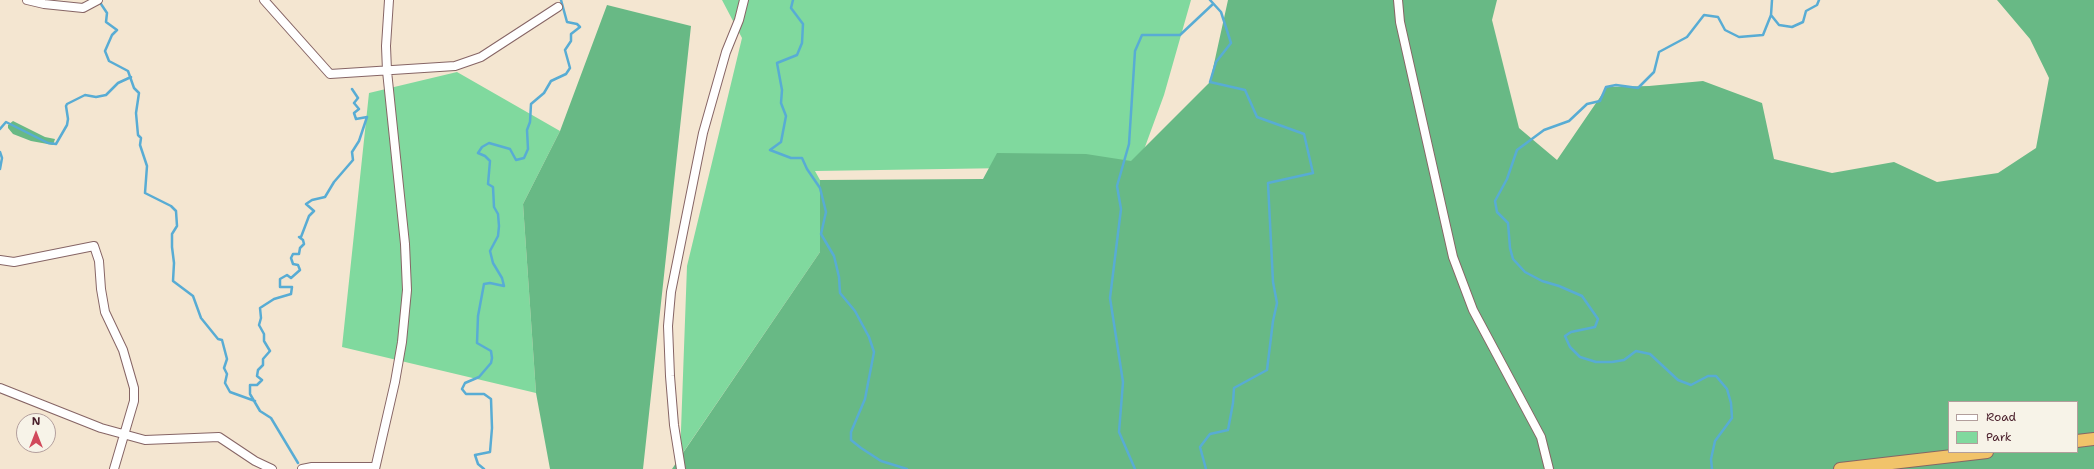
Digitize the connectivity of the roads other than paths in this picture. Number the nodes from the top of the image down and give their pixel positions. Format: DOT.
graph roads {
  1 [pos="27,0"];
  2 [pos="98,0"];
  3 [pos="264,0"];
  4 [pos="389,0"];
  5 [pos="744,0"];
  6 [pos="1398,0"];
  7 [pos="558,7"];
  8 [pos="387,71"];
  9 [pos="0,260"];
  10 [pos="0,388"];
  11 [pos="124,434"];
  12 [pos="2094,440"];
  13 [pos="2078,442"];
  14 [pos="1978,453"];
  15 [pos="305,468"];
  16 [pos="375,468"];
  17 [pos="114,469"];
  18 [pos="272,469"];
  19 [pos="681,469"];
  20 [pos="1549,469"];
  21 [pos="1840,469"];
  1 -- 2 [label="street"];
  3 -- 8 [label="street"];
  4 -- 8 [label="street"];
  5 -- 19 [label="street"];
  6 -- 20 [label="street"];
  7 -- 8 [label="street"];
  8 -- 16 [label="street"];
  9 -- 11 [label="street"];
  10 -- 11 [label="street"];
  11 -- 17 [label="street"];
  11 -- 18 [label="street"];
  12 -- 13 [label="highway"];
  14 -- 21 [label="highway"];
  15 -- 16 [label="street"];
}
